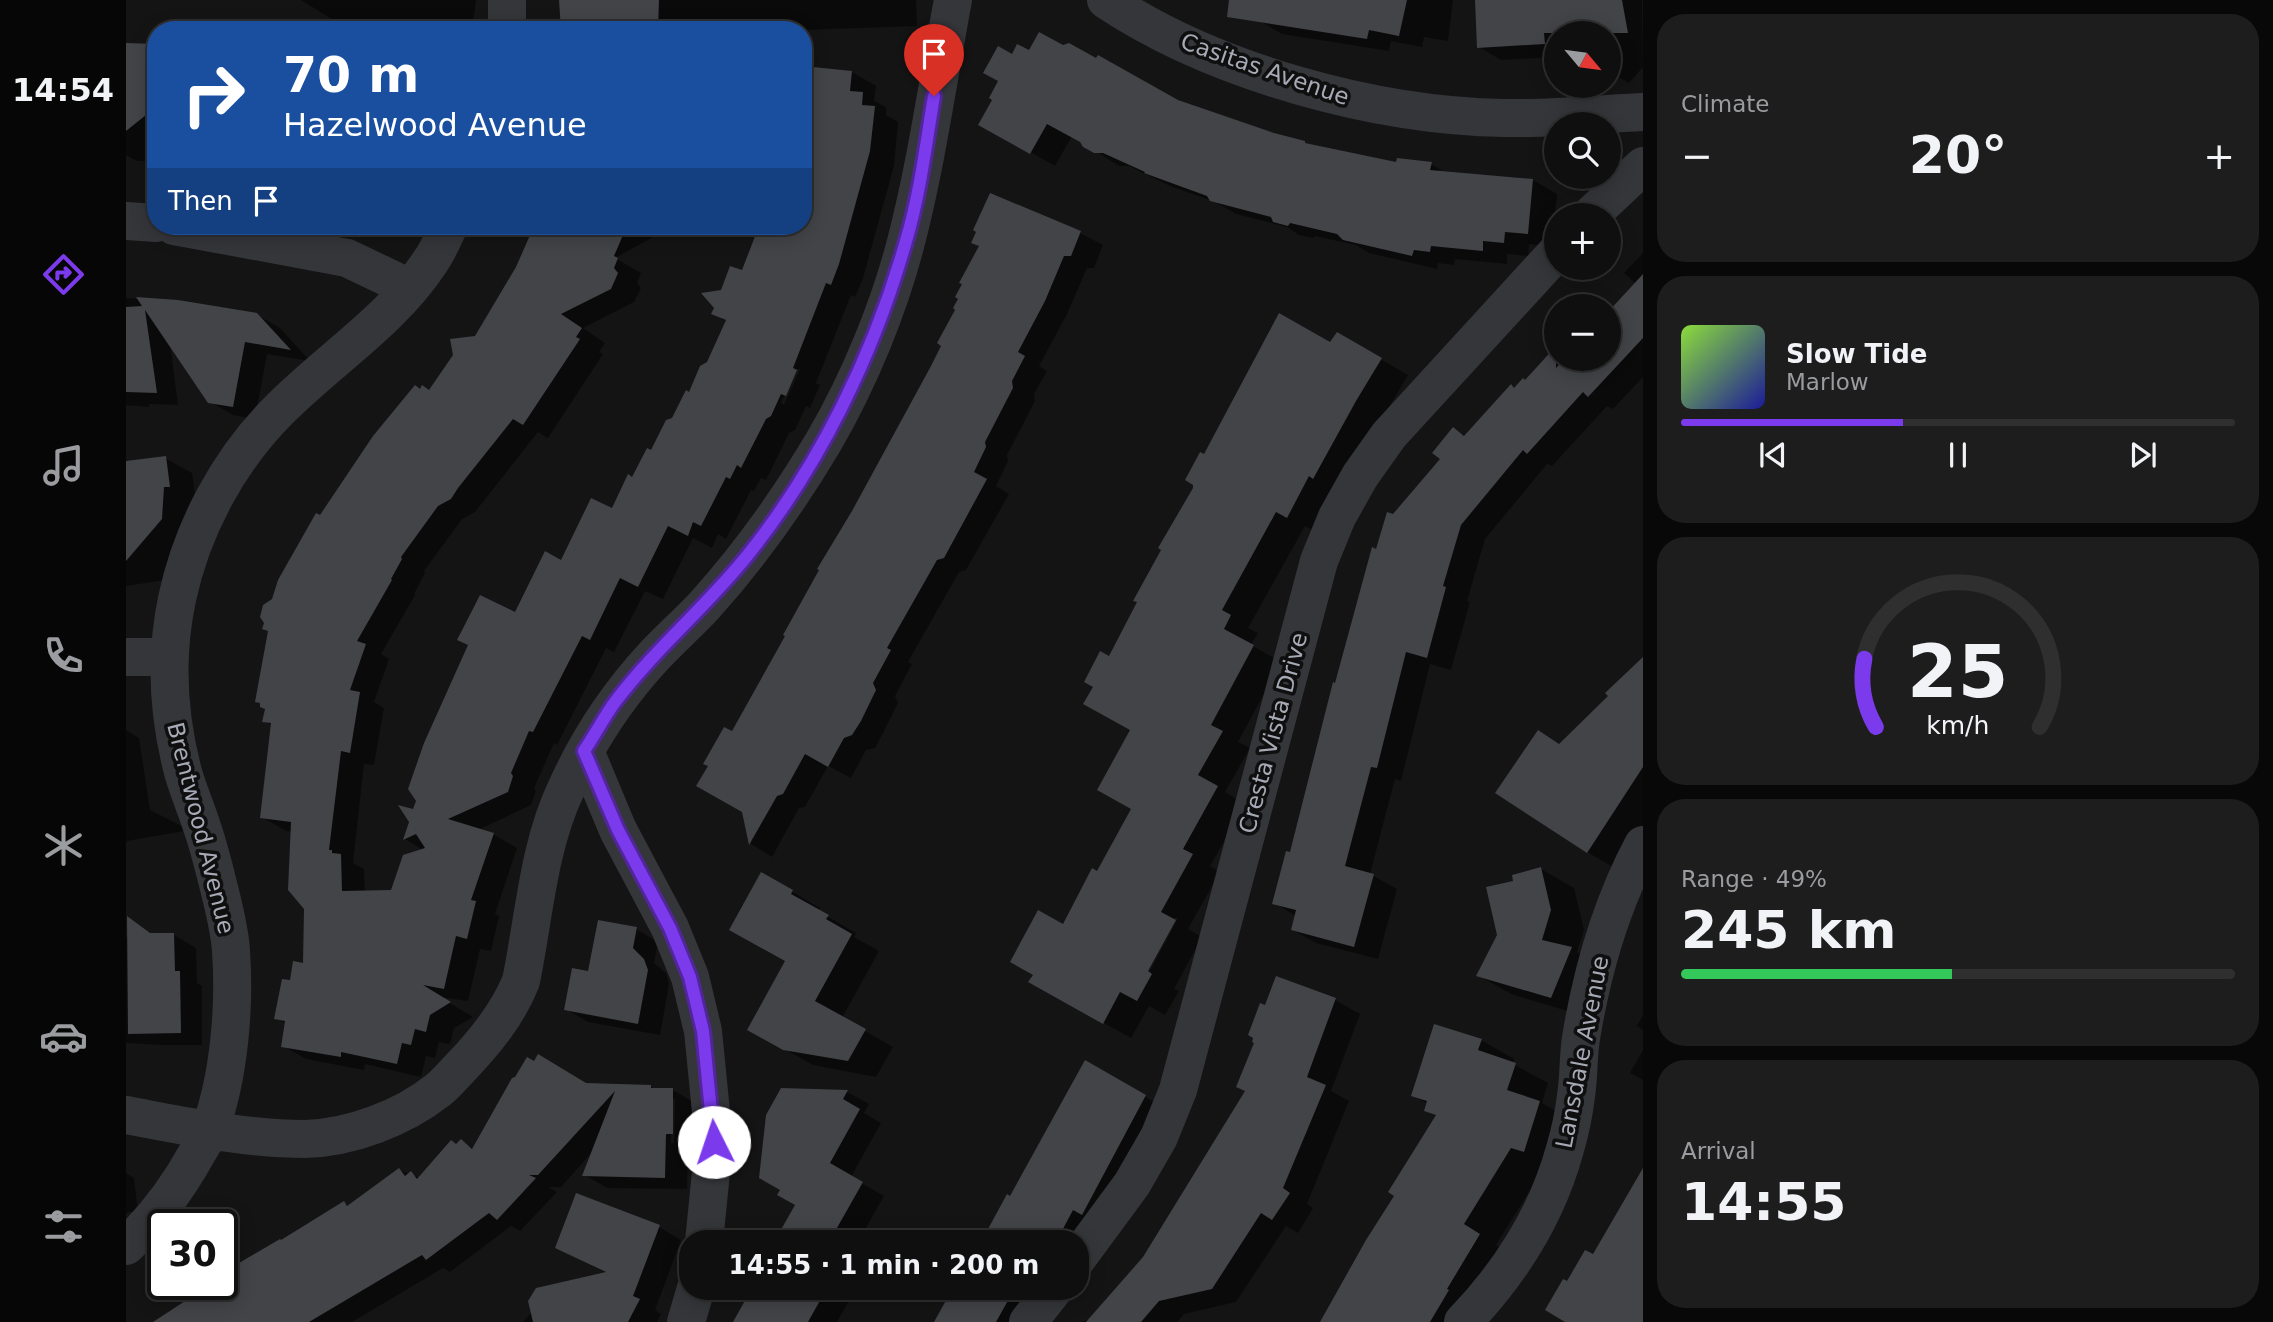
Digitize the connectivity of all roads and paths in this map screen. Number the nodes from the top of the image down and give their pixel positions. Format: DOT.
graph roads {
  1 [pos="507,0"];
  2 [pos="953,0"];
  3 [pos="1106,0"];
  4 [pos="507,21"];
  5 [pos="1643,112"];
  6 [pos="1643,166"];
  7 [pos="1604,203"];
  8 [pos="126,221"];
  9 [pos="147,222"];
  10 [pos="229,235"];
  11 [pos="444,235"];
  12 [pos="1544,266"];
  13 [pos="410,288"];
  14 [pos="126,657"];
  15 [pos="169,657"];
  16 [pos="584,751"];
  17 [pos="1643,845"];
  18 [pos="126,1115"];
  19 [pos="210,1130"];
  20 [pos="705,1230"];
  21 [pos="1089,1242"];
  22 [pos="126,1246"];
  23 [pos="692,1300"];
  24 [pos="1045,1300"];
  25 [pos="686,1322"];
  26 [pos="1028,1322"];
  27 [pos="1463,1322"];
  1 -- 4 [label="street"];
  2 -- 16 [label="street"];
  3 -- 5 [label="street, Casitas Avenue"];
  6 -- 7 [label="street"];
  8 -- 9 [label="street"];
  10 -- 13 [label="street"];
  11 -- 13 [label="street, Brentwood Avenue"];
  12 -- 21 [label="street, Cresta Vista Drive"];
  13 -- 15 [label="street, Brentwood Avenue"];
  14 -- 15 [label="street"];
  15 -- 19 [label="street, Brentwood Avenue"];
  16 -- 19 [label="street"];
  16 -- 20 [label="street"];
  17 -- 27 [label="street, Lansdale Avenue"];
  18 -- 19 [label="street"];
  19 -- 22 [label="street, Brentwood Avenue"];
  23 -- 25 [label="street"];
  24 -- 26 [label="street"];
}
